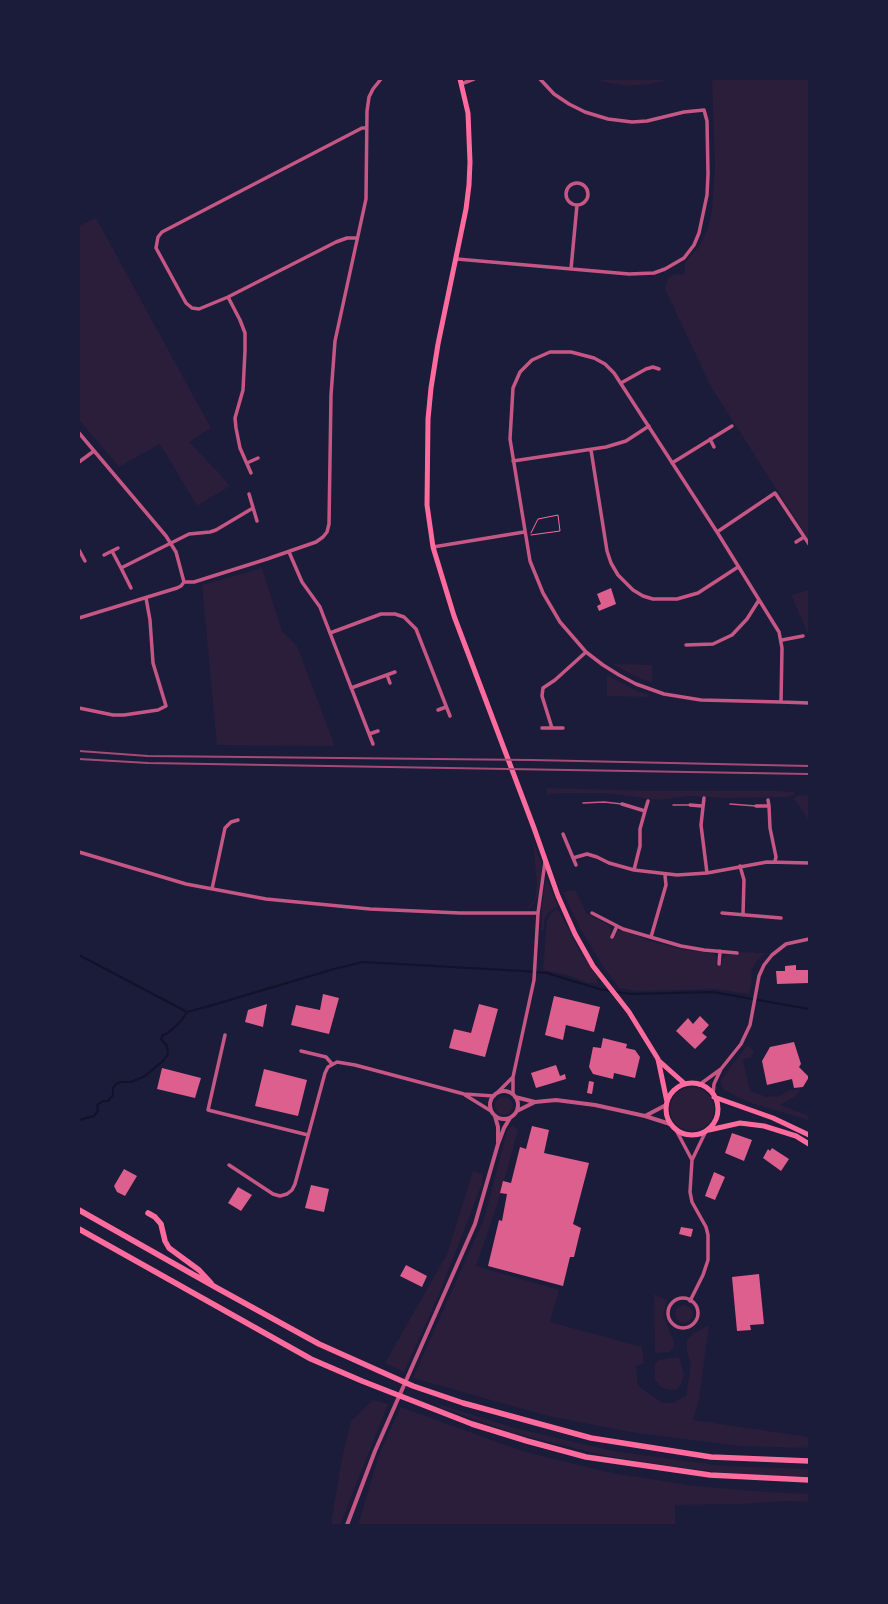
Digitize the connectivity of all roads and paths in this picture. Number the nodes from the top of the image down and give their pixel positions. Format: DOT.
graph roads {
  1 [pos="381,79"];
  2 [pos="474,79"];
  3 [pos="540,79"];
  4 [pos="460,81"];
  5 [pos="366,128"];
  6 [pos="577,206"];
  7 [pos="357,238"];
  8 [pos="457,259"];
  9 [pos="571,269"];
  10 [pos="228,297"];
  11 [pos="659,369"];
  12 [pos="621,383"];
  13 [pos="649,426"];
  14 [pos="732,426"];
  15 [pos="79,433"];
  16 [pos="710,440"];
  17 [pos="714,447"];
  18 [pos="591,450"];
  19 [pos="94,451"];
  20 [pos="258,458"];
  21 [pos="79,462"];
  22 [pos="513,462"];
  23 [pos="247,463"];
  24 [pos="672,463"];
  25 [pos="251,473"];
  26 [pos="249,494"];
  27 [pos="253,508"];
  28 [pos="257,521"];
  29 [pos="524,532"];
  30 [pos="717,532"];
  31 [pos="530,533"];
  32 [pos="530,536"];
  33 [pos="804,537"];
  34 [pos="796,542"];
  35 [pos="171,544"];
  36 [pos="808,544"];
  37 [pos="433,547"];
  38 [pos="118,548"];
  39 [pos="79,550"];
  40 [pos="112,551"];
  41 [pos="289,552"];
  42 [pos="104,555"];
  43 [pos="85,561"];
  44 [pos="738,567"];
  45 [pos="121,568"];
  46 [pos="184,582"];
  47 [pos="131,588"];
  48 [pos="146,598"];
  49 [pos="759,600"];
  50 [pos="79,618"];
  51 [pos="330,633"];
  52 [pos="803,636"];
  53 [pos="782,640"];
  54 [pos="686,645"];
  55 [pos="586,652"];
  56 [pos="395,672"];
  57 [pos="387,675"];
  58 [pos="390,683"];
  59 [pos="351,688"];
  60 [pos="781,702"];
  61 [pos="809,703"];
  62 [pos="446,707"];
  63 [pos="79,708"];
  64 [pos="438,710"];
  65 [pos="450,716"];
  66 [pos="542,728"];
  67 [pos="552,728"];
  68 [pos="563,728"];
  69 [pos="378,731"];
  70 [pos="369,734"];
  71 [pos="373,744"];
  72 [pos="704,798"];
  73 [pos="768,800"];
  74 [pos="648,801"];
  75 [pos="583,803"];
  76 [pos="622,804"];
  77 [pos="730,804"];
  78 [pos="673,805"];
  79 [pos="690,805"];
  80 [pos="702,806"];
  81 [pos="756,806"];
  82 [pos="769,806"];
  83 [pos="645,811"];
  84 [pos="238,820"];
  85 [pos="563,834"];
  86 [pos="79,852"];
  87 [pos="573,858"];
  88 [pos="545,859"];
  89 [pos="775,862"];
  90 [pos="809,863"];
  91 [pos="576,865"];
  92 [pos="740,866"];
  93 [pos="634,870"];
  94 [pos="707,873"];
  95 [pos="665,875"];
  96 [pos="212,890"];
  97 [pos="538,913"];
  98 [pos="592,913"];
  99 [pos="722,913"];
  100 [pos="743,915"];
  101 [pos="781,918"];
  102 [pos="617,926"];
  103 [pos="612,937"];
  104 [pos="650,937"];
  105 [pos="809,939"];
  106 [pos="720,952"];
  107 [pos="737,953"];
  108 [pos="719,964"];
  109 [pos="225,1036"];
  110 [pos="301,1051"];
  111 [pos="658,1059"];
  112 [pos="332,1064"];
  113 [pos="721,1069"];
  114 [pos="513,1077"];
  115 [pos="686,1084"];
  116 [pos="699,1084"];
  117 [pos="498,1092"];
  118 [pos="464,1094"];
  119 [pos="514,1095"];
  120 [pos="494,1096"];
  121 [pos="714,1096"];
  122 [pos="535,1102"];
  123 [pos="666,1104"];
  124 [pos="491,1111"];
  125 [pos="517,1111"];
  126 [pos="495,1116"];
  127 [pos="645,1116"];
  128 [pos="510,1118"];
  129 [pos="670,1124"];
  130 [pos="676,1130"];
  131 [pos="707,1131"];
  132 [pos="308,1135"];
  133 [pos="809,1135"];
  134 [pos="498,1144"];
  135 [pos="809,1144"];
  136 [pos="692,1160"];
  137 [pos="229,1164"];
  138 [pos="79,1210"];
  139 [pos="148,1213"];
  140 [pos="79,1229"];
  141 [pos="216,1288"];
  142 [pos="690,1301"];
  143 [pos="809,1461"];
  144 [pos="809,1480"];
  145 [pos="347,1525"];
  1 -- 5 [label="street"];
  2 -- 4 [label="street"];
  3 -- 9 [label="street"];
  4 -- 8 [label="main road"];
  5 -- 7 [label="street"];
  5 -- 10 [label="street"];
  6 -- 6 [label="street"];
  6 -- 9 [label="street"];
  7 -- 10 [label="street"];
  7 -- 41 [label="street"];
  8 -- 9 [label="street"];
  8 -- 37 [label="main road"];
  10 -- 23 [label="street"];
  11 -- 12 [label="street"];
  12 -- 13 [label="street"];
  12 -- 22 [label="street"];
  13 -- 18 [label="street"];
  13 -- 24 [label="street"];
  14 -- 16 [label="street"];
  15 -- 19 [label="street"];
  16 -- 17 [label="street"];
  16 -- 24 [label="street"];
  18 -- 22 [label="street"];
  18 -- 44 [label="street"];
  19 -- 21 [label="street"];
  19 -- 35 [label="street"];
  20 -- 23 [label="street"];
  22 -- 29 [label="street"];
  23 -- 25 [label="street"];
  24 -- 30 [label="street"];
  26 -- 27 [label="street"];
  27 -- 28 [label="street"];
  27 -- 35 [label="street"];
  29 -- 37 [label="street"];
  29 -- 55 [label="street"];
  30 -- 33 [label="street"];
  30 -- 44 [label="street"];
  31 -- 32 [label="path"];
  33 -- 34 [label="street"];
  33 -- 36 [label="street"];
  35 -- 45 [label="street"];
  35 -- 46 [label="street"];
  37 -- 88 [label="main road"];
  38 -- 40 [label="street"];
  39 -- 43 [label="street"];
  40 -- 42 [label="street"];
  40 -- 45 [label="street"];
  41 -- 46 [label="street"];
  41 -- 51 [label="street"];
  44 -- 49 [label="street"];
  45 -- 47 [label="street"];
  46 -- 48 [label="street"];
  48 -- 50 [label="street"];
  48 -- 63 [label="street"];
  49 -- 53 [label="street"];
  49 -- 54 [label="street"];
  51 -- 59 [label="street"];
  51 -- 62 [label="street"];
  52 -- 53 [label="street"];
  53 -- 60 [label="street"];
  55 -- 60 [label="street"];
  55 -- 67 [label="street"];
  56 -- 57 [label="street"];
  57 -- 58 [label="street"];
  57 -- 59 [label="street"];
  59 -- 70 [label="street"];
  60 -- 61 [label="street"];
  62 -- 64 [label="street"];
  62 -- 65 [label="street"];
  66 -- 67 [label="street"];
  67 -- 68 [label="street"];
  69 -- 70 [label="street"];
  70 -- 71 [label="street"];
  72 -- 80 [label="street"];
  73 -- 82 [label="street"];
  74 -- 83 [label="street"];
  75 -- 76 [label="lane"];
  76 -- 83 [label="street"];
  77 -- 81 [label="lane"];
  78 -- 79 [label="lane"];
  79 -- 80 [label="street"];
  80 -- 94 [label="street"];
  81 -- 82 [label="street"];
  82 -- 89 [label="street"];
  83 -- 93 [label="street"];
  84 -- 96 [label="street"];
  85 -- 87 [label="street"];
  86 -- 96 [label="street"];
  87 -- 91 [label="street"];
  87 -- 93 [label="street"];
  88 -- 97 [label="street"];
  88 -- 111 [label="main road"];
  89 -- 90 [label="street"];
  89 -- 92 [label="street"];
  92 -- 94 [label="street"];
  92 -- 100 [label="street"];
  93 -- 95 [label="street"];
  94 -- 95 [label="street"];
  95 -- 104 [label="street"];
  96 -- 97 [label="street"];
  97 -- 114 [label="street"];
  98 -- 102 [label="street"];
  99 -- 100 [label="street"];
  100 -- 101 [label="street"];
  102 -- 103 [label="street"];
  102 -- 104 [label="street"];
  104 -- 106 [label="street"];
  105 -- 113 [label="street"];
  106 -- 107 [label="street"];
  106 -- 108 [label="street"];
  109 -- 132 [label="street"];
  110 -- 112 [label="street"];
  111 -- 115 [label="main road"];
  111 -- 123 [label="main road"];
  112 -- 118 [label="street"];
  112 -- 132 [label="street"];
  113 -- 116 [label="street"];
  113 -- 121 [label="street"];
  114 -- 117 [label="street"];
  114 -- 119 [label="street"];
  115 -- 116 [label="main road"];
  115 -- 123 [label="main road"];
  116 -- 121 [label="main road"];
  117 -- 119 [label="street"];
  117 -- 120 [label="street"];
  118 -- 120 [label="street"];
  118 -- 124 [label="street"];
  119 -- 122 [label="street"];
  119 -- 125 [label="street"];
  120 -- 124 [label="street"];
  121 -- 131 [label="main road"];
  121 -- 133 [label="main road"];
  122 -- 125 [label="street"];
  122 -- 127 [label="street"];
  123 -- 127 [label="street"];
  123 -- 129 [label="main road"];
  124 -- 126 [label="street"];
  125 -- 128 [label="street"];
  126 -- 128 [label="street"];
  126 -- 134 [label="street"];
  127 -- 129 [label="street"];
  128 -- 134 [label="street"];
  129 -- 130 [label="main road"];
  130 -- 131 [label="main road"];
  130 -- 136 [label="street"];
  131 -- 135 [label="main road"];
  131 -- 136 [label="street"];
  132 -- 137 [label="street"];
  134 -- 145 [label="street"];
  136 -- 142 [label="street"];
  138 -- 141 [label="highway"];
  139 -- 141 [label="highway"];
  140 -- 144 [label="highway"];
  141 -- 143 [label="highway"];
  142 -- 142 [label="street"];
}
